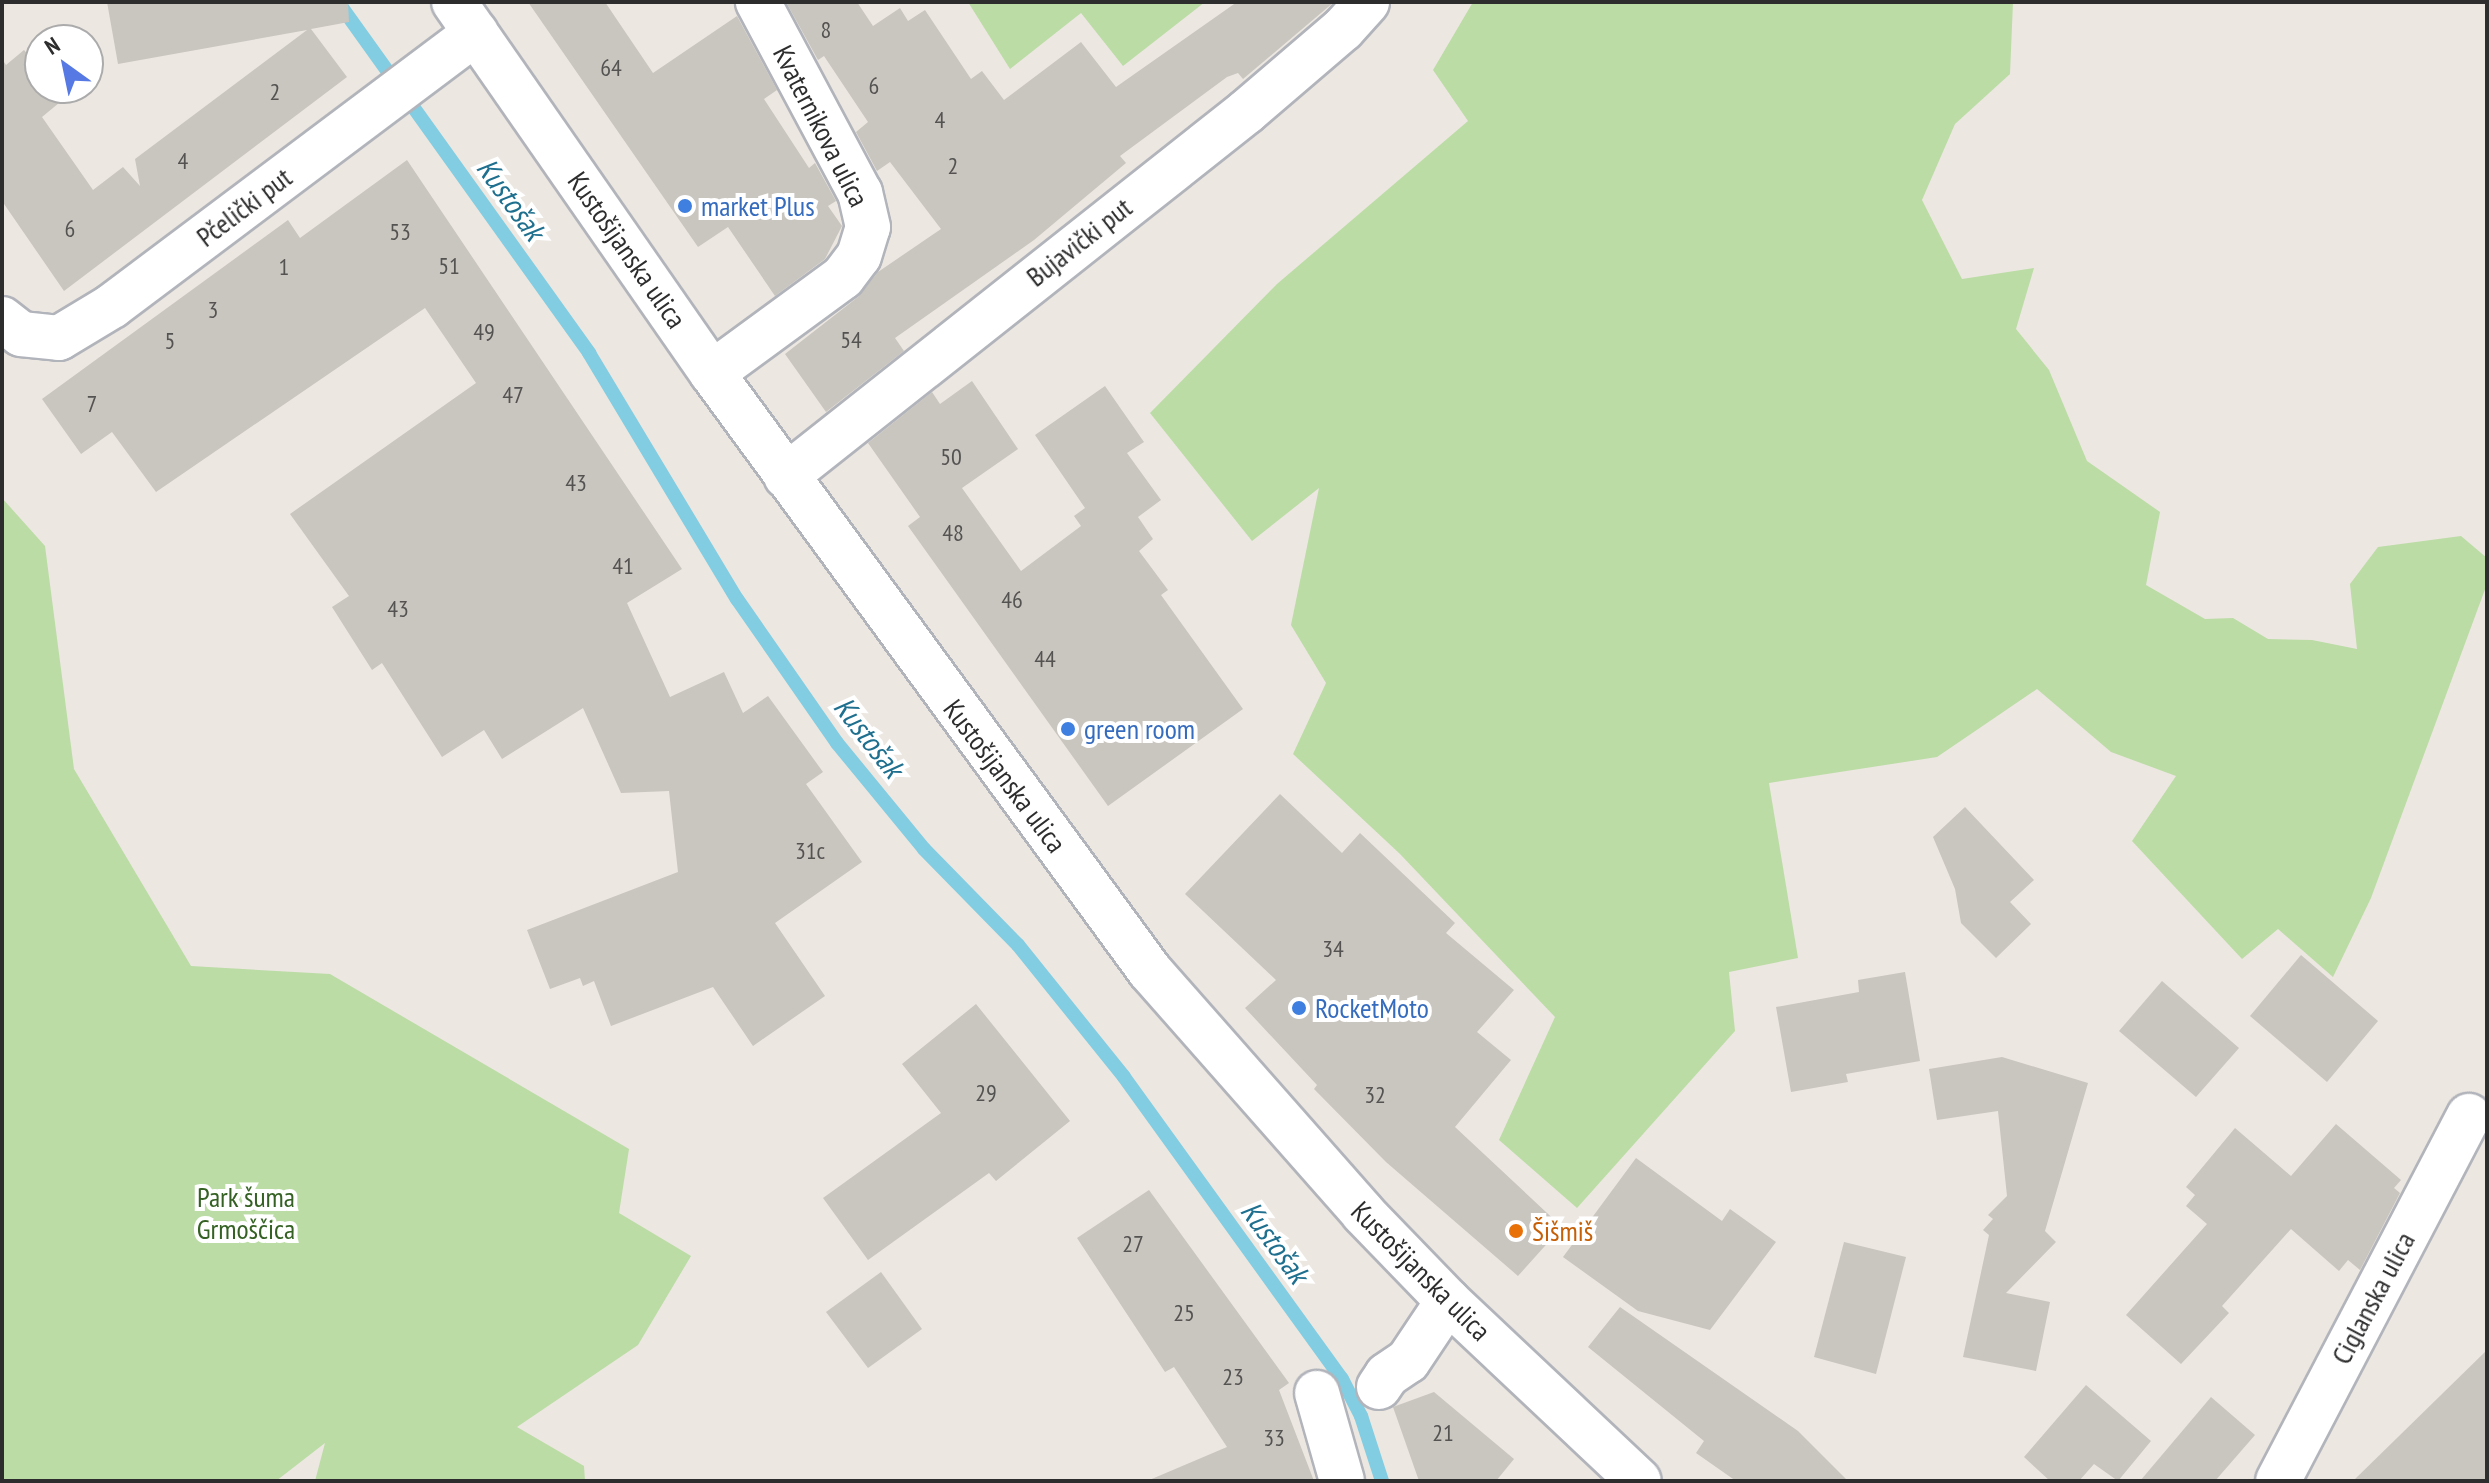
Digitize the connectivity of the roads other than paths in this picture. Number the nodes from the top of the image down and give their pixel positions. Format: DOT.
graph roads {
  1 [pos="758,2"];
  2 [pos="1367,2"];
  3 [pos="465,17"];
  4 [pos="2,319"];
  5 [pos="712,373"];
  6 [pos="786,476"];
  7 [pos="2469,1116"];
  8 [pos="1448,1301"];
  9 [pos="1379,1387"];
  10 [pos="1317,1393"];
  11 [pos="1342,1481"];
  12 [pos="1639,1481"];
  13 [pos="2278,1481"];
  1 -- 5 [label="street, Kvaternikova ulica"];
  2 -- 6 [label="street, Bujavički put"];
  3 -- 4 [label="street, Pčelički put"];
  3 -- 5 [label="street, Kustošijanska ulica"];
  5 -- 6 [label="street, Kustošijanska ulica"];
  6 -- 8 [label="street, Kustošijanska ulica"];
  7 -- 13 [label="street, Ciglanska ulica"];
  8 -- 9 [label="street"];
  8 -- 12 [label="street, Kustošijanska ulica"];
  10 -- 11 [label="street"];
}
